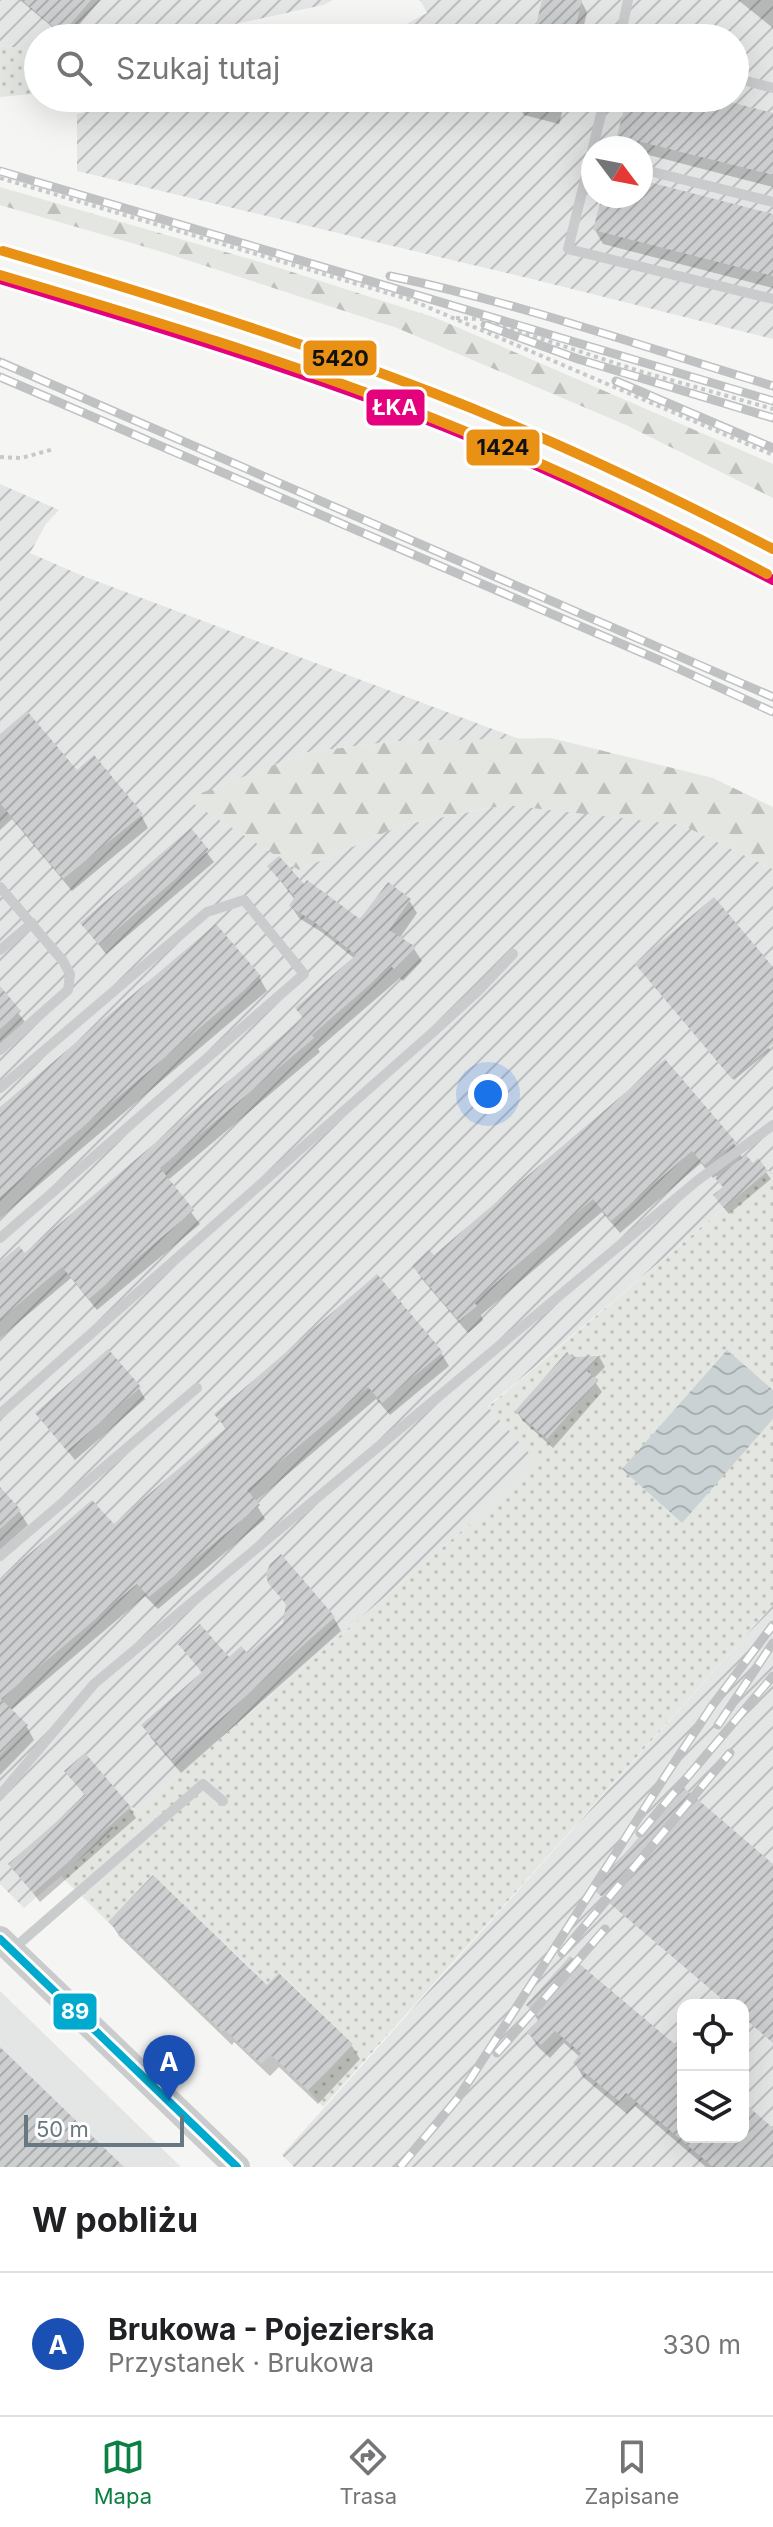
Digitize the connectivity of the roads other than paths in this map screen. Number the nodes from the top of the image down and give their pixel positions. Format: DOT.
graph roads {
  1 [pos="628,0"];
  2 [pos="623,24"];
  3 [pos="749,82"];
  4 [pos="773,88"];
  5 [pos="602,112"];
  6 [pos="596,136"];
  7 [pos="653,172"];
  8 [pos="581,199"];
  9 [pos="773,202"];
  10 [pos="773,299"];
  11 [pos="0,887"];
  12 [pos="32,923"];
  13 [pos="0,950"];
  14 [pos="513,954"];
  15 [pos="0,1050"];
  16 [pos="0,1088"];
  17 [pos="773,1125"];
  18 [pos="0,1238"];
  19 [pos="197,1388"];
  20 [pos="0,1414"];
  21 [pos="0,1556"];
  22 [pos="0,1795"];
  23 [pos="223,1801"];
  24 [pos="6,1944"];
  25 [pos="237,2167"];
  1 -- 2 [label="lane"];
  3 -- 4 [label="lane"];
  5 -- 6 [label="lane"];
  7 -- 9 [label="lane"];
  8 -- 10 [label="lane"];
  11 -- 12 [label="lane"];
  12 -- 13 [label="lane"];
  12 -- 15 [label="lane"];
  14 -- 20 [label="lane"];
  16 -- 18 [label="lane"];
  17 -- 22 [label="lane"];
  19 -- 21 [label="lane"];
  23 -- 24 [label="lane"];
  24 -- 25 [label="street"];
}
